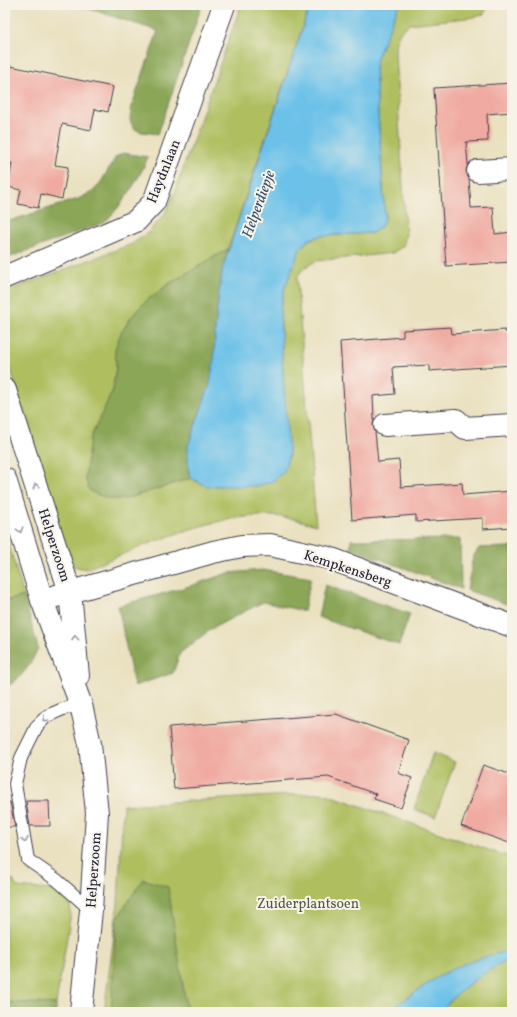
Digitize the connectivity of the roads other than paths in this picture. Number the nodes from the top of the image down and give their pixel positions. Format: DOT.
graph roads {
  1 [pos="224,5"];
  2 [pos="512,169"];
  3 [pos="478,171"];
  4 [pos="5,277"];
  5 [pos="5,390"];
  6 [pos="384,424"];
  7 [pos="512,425"];
  8 [pos="5,479"];
  9 [pos="70,592"];
  10 [pos="42,600"];
  11 [pos="512,626"];
  12 [pos="81,705"];
  13 [pos="91,910"];
  14 [pos="81,1012"];
  1 -- 4 [label="street, Haydnlaan"];
  2 -- 3 [label="street"];
  9 -- 5 [label="street, Helperzoom, one-way"];
  6 -- 7 [label="street"];
  8 -- 10 [label="street, Helperzoom, one-way"];
  9 -- 10 [label="street, Kempkensberg"];
  9 -- 11 [label="street, Kempkensberg"];
  12 -- 9 [label="street, Helperzoom, one-way"];
  10 -- 12 [label="street, Helperzoom"];
  12 -- 13 [label="street, Helperzoom"];
  12 -- 13 [label="lane, one-way"];
  13 -- 14 [label="street, Helperzoom"];
}
